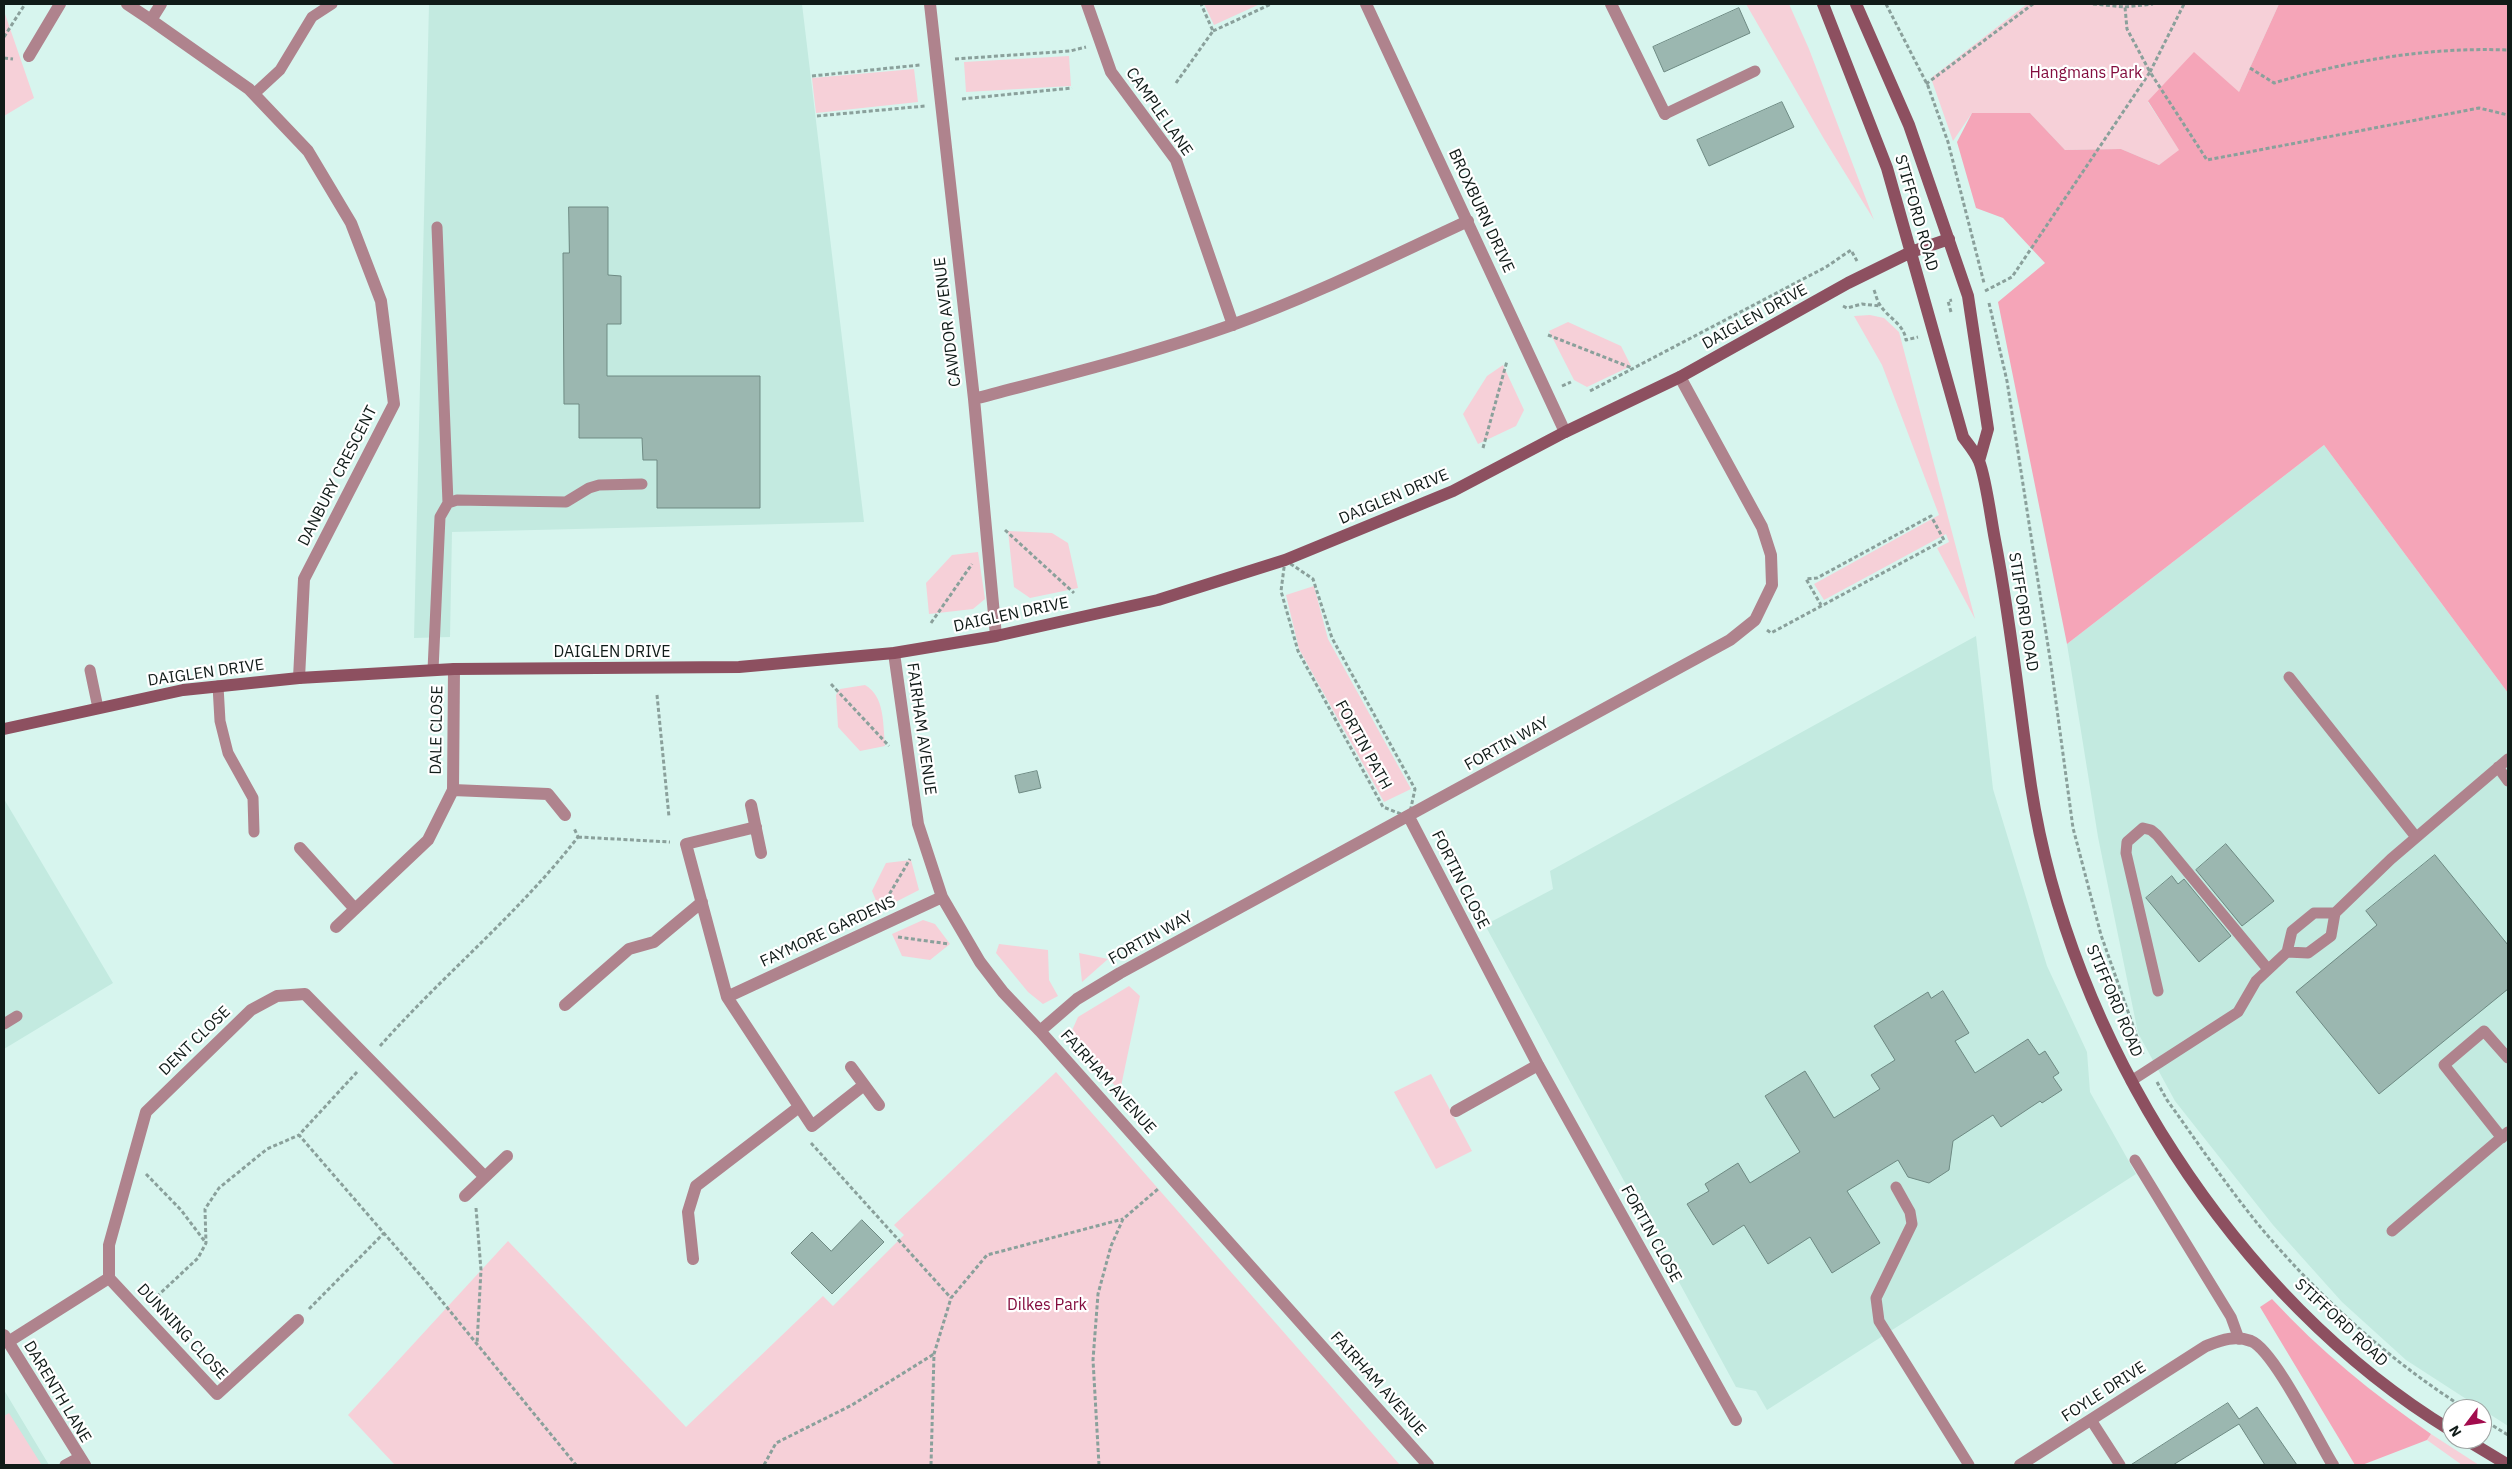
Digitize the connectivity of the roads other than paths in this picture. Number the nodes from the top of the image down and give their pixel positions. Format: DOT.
graph roads {
  1 [pos="60,4"];
  2 [pos="127,4"];
  3 [pos="161,4"];
  4 [pos="332,4"];
  5 [pos="930,4"];
  6 [pos="1087,4"];
  7 [pos="1366,4"];
  8 [pos="1611,4"];
  9 [pos="1823,4"];
  10 [pos="1856,4"];
  11 [pos="151,20"];
  12 [pos="29,56"];
  13 [pos="1755,71"];
  14 [pos="254,94"];
  15 [pos="1665,114"];
  16 [pos="1468,221"];
  17 [pos="437,227"];
  18 [pos="1949,239"];
  19 [pos="1911,252"];
  20 [pos="1233,325"];
  21 [pos="1680,377"];
  22 [pos="974,399"];
  23 [pos="1565,432"];
  24 [pos="1979,462"];
  25 [pos="642,484"];
  26 [pos="448,503"];
  27 [pos="996,636"];
  28 [pos="894,653"];
  29 [pos="454,668"];
  30 [pos="90,670"];
  31 [pos="433,670"];
  32 [pos="2289,677"];
  33 [pos="299,678"];
  34 [pos="218,686"];
  35 [pos="98,708"];
  36 [pos="4,729"];
  37 [pos="2508,759"];
  38 [pos="2498,767"];
  39 [pos="2508,781"];
  40 [pos="453,790"];
  41 [pos="751,805"];
  42 [pos="566,815"];
  43 [pos="1409,816"];
  44 [pos="756,827"];
  45 [pos="254,832"];
  46 [pos="2416,837"];
  47 [pos="300,848"];
  48 [pos="761,853"];
  49 [pos="942,897"];
  50 [pos="702,902"];
  51 [pos="355,909"];
  52 [pos="2335,913"];
  53 [pos="336,927"];
  54 [pos="2287,952"];
  55 [pos="2267,968"];
  56 [pos="2158,991"];
  57 [pos="727,997"];
  58 [pos="565,1006"];
  59 [pos="17,1016"];
  60 [pos="4,1024"];
  61 [pos="1040,1031"];
  62 [pos="2508,1058"];
  63 [pos="1538,1065"];
  64 [pos="851,1067"];
  65 [pos="2131,1081"];
  66 [pos="864,1085"];
  67 [pos="880,1105"];
  68 [pos="799,1107"];
  69 [pos="1456,1110"];
  70 [pos="2505,1135"];
  71 [pos="507,1156"];
  72 [pos="2135,1160"];
  73 [pos="485,1177"];
  74 [pos="1896,1187"];
  75 [pos="470,1192"];
  76 [pos="2392,1231"];
  77 [pos="693,1259"];
  78 [pos="109,1278"];
  79 [pos="298,1320"];
  80 [pos="6,1338"];
  81 [pos="2239,1338"];
  82 [pos="1736,1420"];
  83 [pos="2091,1420"];
  84 [pos="2442,1424"];
  85 [pos="2482,1449"];
  86 [pos="82,1462"];
  87 [pos="65,1465"];
  88 [pos="1428,1465"];
  89 [pos="1969,1465"];
  90 [pos="2020,1465"];
  91 [pos="2120,1465"];
  92 [pos="2333,1465"];
  93 [pos="2508,1465"];
  1 -- 12 [label="street"];
  2 -- 11 [label="street, DANBURY CRESCENT"];
  3 -- 11 [label="street"];
  4 -- 14 [label="lane"];
  5 -- 22 [label="street, CAWDOR AVENUE"];
  6 -- 20 [label="street, CAMPLE LANE"];
  7 -- 16 [label="street, BROXBURN DRIVE"];
  8 -- 15 [label="street"];
  9 -- 19 [label="main road, STIFFORD ROAD"];
  10 -- 18 [label="main road, STIFFORD ROAD"];
  11 -- 14 [label="street, DANBURY CRESCENT"];
  13 -- 15 [label="lane"];
  14 -- 33 [label="street, DANBURY CRESCENT"];
  16 -- 20 [label="street"];
  16 -- 23 [label="street, BROXBURN DRIVE"];
  17 -- 26 [label="lane"];
  18 -- 19 [label="main road, DAIGLEN DRIVE"];
  18 -- 24 [label="main road, STIFFORD ROAD"];
  19 -- 21 [label="main road, DAIGLEN DRIVE"];
  19 -- 24 [label="main road, STIFFORD ROAD"];
  20 -- 22 [label="street"];
  21 -- 23 [label="main road, DAIGLEN DRIVE"];
  21 -- 43 [label="street, FORTIN WAY"];
  22 -- 27 [label="street, CAWDOR AVENUE"];
  23 -- 27 [label="main road, DAIGLEN DRIVE"];
  24 -- 65 [label="main road, STIFFORD ROAD"];
  25 -- 26 [label="lane"];
  26 -- 31 [label="lane"];
  27 -- 28 [label="main road, DAIGLEN DRIVE"];
  28 -- 29 [label="main road, DAIGLEN DRIVE"];
  28 -- 49 [label="street, FAIRHAM AVENUE"];
  29 -- 31 [label="main road, DAIGLEN DRIVE"];
  29 -- 40 [label="street, DALE CLOSE"];
  30 -- 35 [label="lane"];
  31 -- 33 [label="main road, DAIGLEN DRIVE"];
  32 -- 46 [label="lane"];
  33 -- 34 [label="main road, DAIGLEN DRIVE"];
  34 -- 35 [label="main road, DAIGLEN DRIVE"];
  34 -- 45 [label="lane"];
  35 -- 36 [label="main road, DAIGLEN DRIVE"];
  37 -- 38 [label="lane"];
  38 -- 39 [label="lane"];
  38 -- 46 [label="lane"];
  40 -- 42 [label="street, DALE CLOSE"];
  40 -- 51 [label="street"];
  41 -- 44 [label="street"];
  43 -- 61 [label="street, FORTIN WAY"];
  43 -- 63 [label="street, FORTIN CLOSE"];
  44 -- 48 [label="street"];
  44 -- 50 [label="street"];
  46 -- 52 [label="lane"];
  47 -- 51 [label="street"];
  49 -- 57 [label="street, FAYMORE GARDENS"];
  49 -- 61 [label="street, FAIRHAM AVENUE"];
  50 -- 57 [label="street"];
  50 -- 58 [label="street"];
  51 -- 53 [label="street"];
  52 -- 54 [label="lane"];
  52 -- 54 [label="lane"];
  54 -- 55 [label="lane"];
  55 -- 56 [label="lane"];
  55 -- 65 [label="lane"];
  57 -- 68 [label="street"];
  59 -- 60 [label="lane"];
  61 -- 88 [label="street, FAIRHAM AVENUE"];
  62 -- 70 [label="lane"];
  63 -- 69 [label="street"];
  63 -- 82 [label="street, FORTIN CLOSE"];
  64 -- 66 [label="street"];
  65 -- 84 [label="main road, STIFFORD ROAD"];
  66 -- 67 [label="street"];
  66 -- 68 [label="street"];
  68 -- 77 [label="street"];
  70 -- 76 [label="lane"];
  71 -- 73 [label="street"];
  72 -- 81 [label="lane"];
  73 -- 75 [label="street"];
  73 -- 78 [label="street, DENT CLOSE"];
  74 -- 89 [label="lane"];
  78 -- 79 [label="street, DUNNING CLOSE"];
  78 -- 80 [label="street"];
  80 -- 86 [label="street, DARENTH LANE"];
  81 -- 83 [label="street, FOYLE DRIVE"];
  81 -- 92 [label="street"];
  83 -- 90 [label="street, FOYLE DRIVE"];
  83 -- 91 [label="lane"];
  85 -- 93 [label="main road"];
  86 -- 87 [label="lane"];
}
